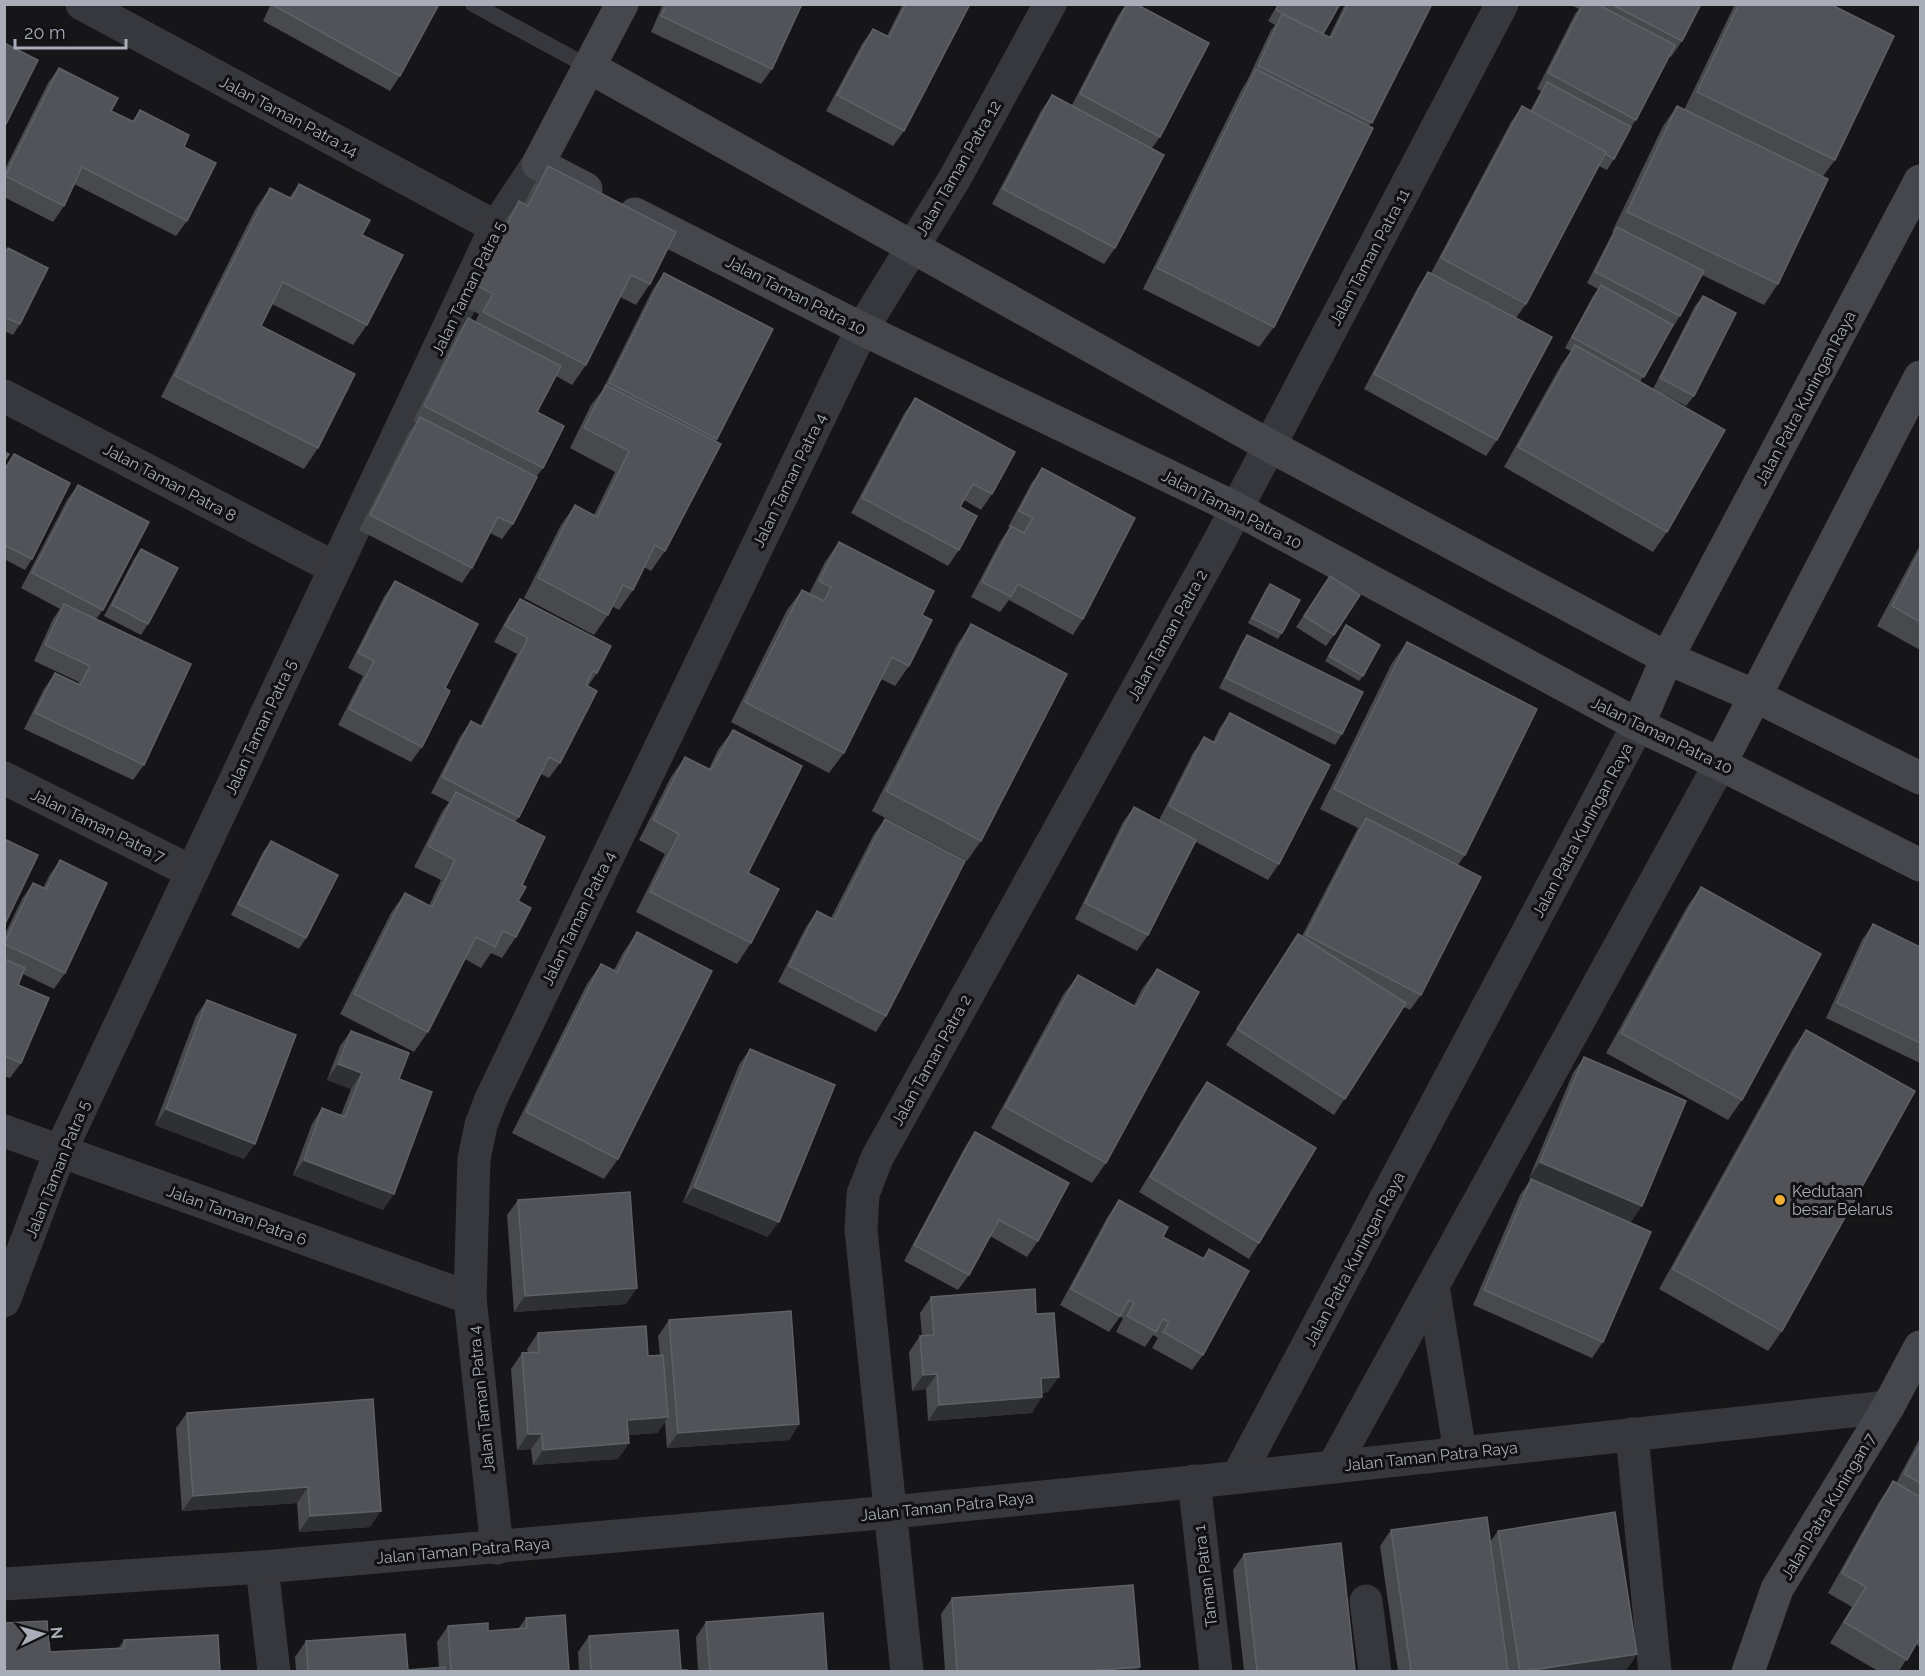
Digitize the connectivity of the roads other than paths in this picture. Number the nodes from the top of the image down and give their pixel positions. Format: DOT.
graph roads {
  1 [pos="82,4"];
  2 [pos="473,4"];
  3 [pos="622,4"];
  4 [pos="1050,4"];
  5 [pos="1502,4"];
  6 [pos="589,68"];
  7 [pos="538,164"];
  8 [pos="1920,181"];
  9 [pos="496,227"];
  10 [pos="912,246"];
  11 [pos="861,329"];
  12 [pos="1920,377"];
  13 [pos="4,396"];
  14 [pos="1270,446"];
  15 [pos="1235,508"];
  16 [pos="335,568"];
  17 [pos="1667,658"];
  18 [pos="1755,696"];
  19 [pos="1638,725"];
  20 [pos="1720,764"];
  21 [pos="4,778"];
  22 [pos="1920,778"];
  23 [pos="1920,866"];
  24 [pos="192,872"];
  25 [pos="4,1131"];
  26 [pos="60,1152"];
  27 [pos="1433,1286"];
  28 [pos="470,1298"];
  29 [pos="4,1301"];
  30 [pos="1920,1347"];
  31 [pos="1888,1407"];
  32 [pos="1632,1434"];
  33 [pos="1460,1452"];
  34 [pos="1333,1467"];
  35 [pos="1238,1476"];
  36 [pos="1194,1481"];
  37 [pos="892,1512"];
  38 [pos="497,1548"];
  39 [pos="262,1567"];
  40 [pos="4,1584"];
  41 [pos="1366,1601"];
  42 [pos="274,1671"];
  43 [pos="908,1671"];
  44 [pos="1216,1671"];
  45 [pos="1375,1671"];
  46 [pos="1656,1671"];
  47 [pos="1748,1671"];
  1 -- 9 [label="street, Jalan Taman Patra 14"];
  2 -- 6 [label="lane"];
  3 -- 6 [label="street"];
  4 -- 10 [label="street, Jalan Taman Patra 12"];
  5 -- 14 [label="street, Jalan Taman Patra 11"];
  6 -- 7 [label="street"];
  6 -- 10 [label="street"];
  7 -- 9 [label="street, Jalan Taman Patra 5"];
  7 -- 11 [label="street, Jalan Taman Patra 10"];
  8 -- 17 [label="street, Jalan Patra Kuningan Raya"];
  9 -- 16 [label="street, Jalan Taman Patra 5"];
  10 -- 11 [label="street, Jalan Taman Patra 12"];
  10 -- 14 [label="street"];
  11 -- 15 [label="street, Jalan Taman Patra 10"];
  11 -- 28 [label="street, Jalan Taman Patra 4"];
  12 -- 18 [label="street"];
  13 -- 16 [label="street, Jalan Taman Patra 8"];
  14 -- 15 [label="street, Jalan Taman Patra 11"];
  14 -- 17 [label="street"];
  15 -- 19 [label="street, Jalan Taman Patra 10"];
  15 -- 37 [label="street, Jalan Taman Patra 2"];
  16 -- 24 [label="street, Jalan Taman Patra 5"];
  17 -- 18 [label="street"];
  17 -- 19 [label="street, Jalan Patra Kuningan Raya"];
  18 -- 20 [label="street"];
  18 -- 22 [label="street"];
  19 -- 20 [label="street, Jalan Taman Patra 10"];
  19 -- 35 [label="street, Jalan Patra Kuningan Raya"];
  20 -- 23 [label="street, Jalan Taman Patra 10"];
  20 -- 27 [label="street"];
  21 -- 24 [label="street, Jalan Taman Patra 7"];
  24 -- 26 [label="street, Jalan Taman Patra 5"];
  25 -- 26 [label="street, Jalan Taman Patra 6"];
  26 -- 28 [label="street, Jalan Taman Patra 6"];
  26 -- 29 [label="street, Jalan Taman Patra 5"];
  27 -- 33 [label="street"];
  27 -- 34 [label="street"];
  28 -- 38 [label="street, Jalan Taman Patra 4"];
  30 -- 31 [label="street, Jalan Patra Kuningan 7"];
  31 -- 32 [label="street, Jalan Taman Patra Raya"];
  31 -- 47 [label="street, Jalan Patra Kuningan 7"];
  32 -- 33 [label="street, Jalan Taman Patra Raya"];
  32 -- 46 [label="street"];
  33 -- 34 [label="street, Jalan Taman Patra Raya"];
  34 -- 35 [label="street, Jalan Taman Patra Raya"];
  35 -- 36 [label="street, Jalan Taman Patra Raya"];
  36 -- 37 [label="street, Jalan Taman Patra Raya"];
  36 -- 44 [label="street, Taman Patra 1"];
  37 -- 38 [label="street, Jalan Taman Patra Raya"];
  37 -- 43 [label="street, Jalan Taman Patra 2"];
  38 -- 39 [label="street, Jalan Taman Patra Raya"];
  39 -- 40 [label="street, Jalan Taman Patra Raya"];
  39 -- 42 [label="street"];
  41 -- 45 [label="street"];
}
